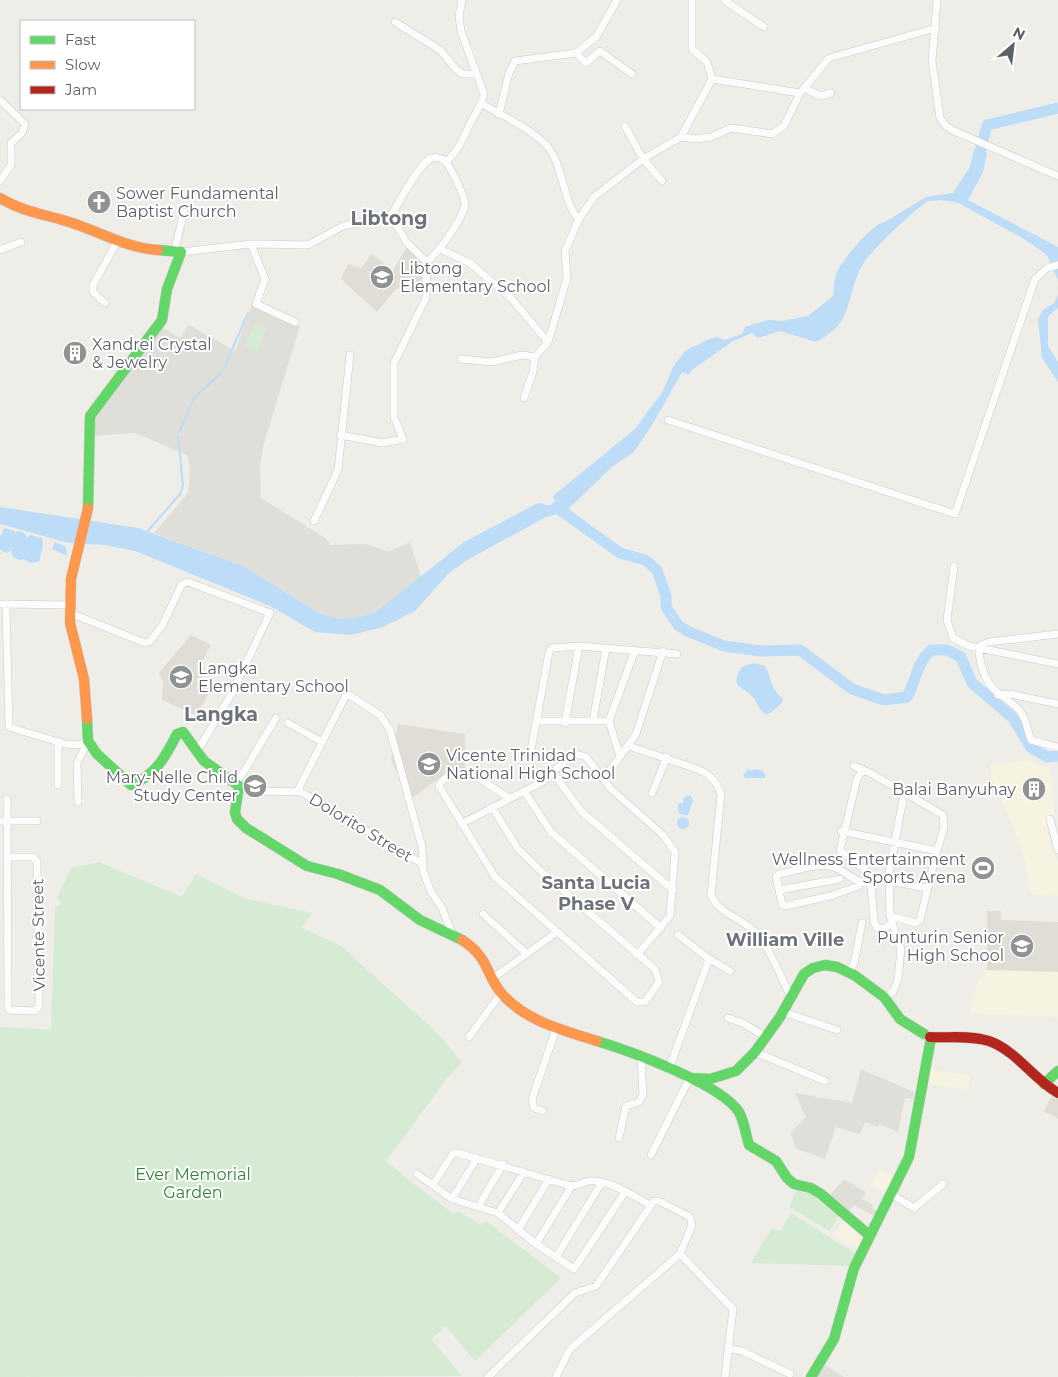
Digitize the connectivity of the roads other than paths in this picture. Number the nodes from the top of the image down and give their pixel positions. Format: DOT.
graph roads {
  1 [pos="462,0"];
  2 [pos="617,0"];
  3 [pos="692,0"];
  4 [pos="724,0"];
  5 [pos="938,0"];
  6 [pos="395,22"];
  7 [pos="764,27"];
  8 [pos="936,28"];
  9 [pos="576,53"];
  10 [pos="476,74"];
  11 [pos="632,74"];
  12 [pos="712,79"];
  13 [pos="802,90"];
  14 [pos="831,93"];
  15 [pos="0,100"];
  16 [pos="482,104"];
  17 [pos="499,114"];
  18 [pos="625,126"];
  19 [pos="681,137"];
  20 [pos="643,159"];
  21 [pos="446,162"];
  22 [pos="1058,176"];
  23 [pos="0,181"];
  24 [pos="662,181"];
  25 [pos="0,198"];
  26 [pos="184,212"];
  27 [pos="391,216"];
  28 [pos="580,220"];
  29 [pos="118,240"];
  30 [pos="21,242"];
  31 [pos="252,244"];
  32 [pos="440,249"];
  33 [pos="0,250"];
  34 [pos="178,253"];
  35 [pos="427,262"];
  36 [pos="1058,265"];
  37 [pos="105,303"];
  38 [pos="295,322"];
  39 [pos="548,342"];
  40 [pos="350,355"];
  41 [pos="535,357"];
  42 [pos="461,359"];
  43 [pos="524,398"];
  44 [pos="668,420"];
  45 [pos="340,436"];
  46 [pos="314,521"];
  47 [pos="954,566"];
  48 [pos="3,604"];
  49 [pos="70,609"];
  50 [pos="1058,634"];
  51 [pos="579,646"];
  52 [pos="606,648"];
  53 [pos="979,648"];
  54 [pos="635,650"];
  55 [pos="663,651"];
  56 [pos="677,654"];
  57 [pos="1058,664"];
  58 [pos="998,695"];
  59 [pos="1058,704"];
  60 [pos="276,718"];
  61 [pos="536,721"];
  62 [pos="593,721"];
  63 [pos="609,721"];
  64 [pos="288,723"];
  65 [pos="565,723"];
  66 [pos="58,741"];
  67 [pos="88,742"];
  68 [pos="322,742"];
  69 [pos="629,746"];
  70 [pos="1058,747"];
  71 [pos="531,750"];
  72 [pos="198,752"];
  73 [pos="620,756"];
  74 [pos="667,757"];
  75 [pos="854,766"];
  76 [pos="863,770"];
  77 [pos="554,774"];
  78 [pos="604,779"];
  79 [pos="58,784"];
  80 [pos="238,784"];
  81 [pos="297,792"];
  82 [pos="524,792"];
  83 [pos="652,793"];
  84 [pos="904,794"];
  85 [pos="509,798"];
  86 [pos="7,799"];
  87 [pos="78,802"];
  88 [pos="492,807"];
  89 [pos="1050,819"];
  90 [pos="0,821"];
  91 [pos="8,821"];
  92 [pos="37,821"];
  93 [pos="461,824"];
  94 [pos="843,832"];
  95 [pos="895,842"];
  96 [pos="938,850"];
  97 [pos="1058,850"];
  98 [pos="8,856"];
  99 [pos="423,864"];
  100 [pos="842,875"];
  101 [pos="889,879"];
  102 [pos="872,880"];
  103 [pos="860,883"];
  104 [pos="927,888"];
  105 [pos="673,890"];
  106 [pos="779,890"];
  107 [pos="842,893"];
  108 [pos="483,914"];
  109 [pos="891,920"];
  110 [pos="862,923"];
  111 [pos="661,928"];
  112 [pos="557,932"];
  113 [pos="452,934"];
  114 [pos="678,935"];
  115 [pos="527,954"];
  116 [pos="637,955"];
  117 [pos="708,958"];
  118 [pos="730,971"];
  119 [pos="849,972"];
  120 [pos="493,978"];
  121 [pos="501,993"];
  122 [pos="791,997"];
  123 [pos="884,997"];
  124 [pos="783,1012"];
  125 [pos="728,1018"];
  126 [pos="556,1029"];
  127 [pos="837,1030"];
  128 [pos="929,1036"];
  129 [pos="469,1037"];
  130 [pos="766,1037"];
  131 [pos="755,1052"];
  132 [pos="641,1058"];
  133 [pos="669,1069"];
  134 [pos="1058,1071"];
  135 [pos="690,1077"];
  136 [pos="825,1081"];
  137 [pos="1044,1084"];
  138 [pos="1058,1093"];
  139 [pos="544,1111"];
  140 [pos="619,1138"];
  141 [pos="651,1155"];
  142 [pos="477,1158"];
  143 [pos="503,1164"];
  144 [pos="524,1172"];
  145 [pos="417,1174"];
  146 [pos="549,1179"];
  147 [pos="602,1182"];
  148 [pos="943,1184"];
  149 [pos="433,1185"];
  150 [pos="571,1186"];
  151 [pos="626,1192"];
  152 [pos="891,1194"];
  153 [pos="452,1199"];
  154 [pos="650,1206"];
  155 [pos="478,1207"];
  156 [pos="498,1213"];
  157 [pos="518,1230"];
  158 [pos="869,1235"];
  159 [pos="536,1244"];
  160 [pos="680,1254"];
  161 [pos="556,1257"];
  162 [pos="730,1349"];
  163 [pos="790,1374"];
  164 [pos="491,1376"];
  165 [pos="556,1377"];
  166 [pos="725,1377"];
  167 [pos="811,1377"];
  1 -- 10 [label="street"];
  2 -- 9 [label="street"];
  3 -- 12 [label="street"];
  4 -- 7 [label="street"];
  5 -- 8 [label="street"];
  6 -- 10 [label="street"];
  8 -- 13 [label="street"];
  8 -- 22 [label="street"];
  9 -- 11 [label="street"];
  9 -- 17 [label="street"];
  10 -- 16 [label="street"];
  12 -- 13 [label="street"];
  12 -- 19 [label="street"];
  13 -- 14 [label="street"];
  13 -- 19 [label="street"];
  15 -- 23 [label="street"];
  16 -- 17 [label="street"];
  16 -- 21 [label="street"];
  17 -- 28 [label="street"];
  18 -- 20 [label="street"];
  19 -- 20 [label="street"];
  20 -- 24 [label="street"];
  20 -- 28 [label="street"];
  21 -- 27 [label="street"];
  21 -- 32 [label="street"];
  25 -- 29 [label="main road"];
  26 -- 34 [label="street"];
  27 -- 31 [label="street"];
  27 -- 35 [label="street"];
  28 -- 39 [label="street"];
  29 -- 34 [label="main road"];
  29 -- 37 [label="street"];
  30 -- 33 [label="street"];
  31 -- 34 [label="street"];
  31 -- 38 [label="street"];
  32 -- 35 [label="street"];
  32 -- 39 [label="street"];
  34 -- 49 [label="main road"];
  35 -- 45 [label="street"];
  36 -- 44 [label="street"];
  39 -- 41 [label="street"];
  40 -- 45 [label="street"];
  41 -- 42 [label="street"];
  41 -- 43 [label="street"];
  45 -- 46 [label="street"];
  47 -- 53 [label="street"];
  48 -- 49 [label="street"];
  48 -- 66 [label="street"];
  49 -- 67 [label="main road"];
  49 -- 72 [label="street"];
  50 -- 53 [label="street"];
  51 -- 52 [label="street"];
  51 -- 61 [label="street"];
  51 -- 65 [label="street"];
  52 -- 54 [label="street"];
  52 -- 62 [label="street"];
  53 -- 57 [label="street"];
  53 -- 58 [label="street"];
  54 -- 55 [label="street"];
  54 -- 63 [label="street"];
  55 -- 56 [label="street"];
  55 -- 69 [label="street"];
  58 -- 59 [label="street"];
  58 -- 70 [label="street"];
  60 -- 80 [label="street"];
  61 -- 65 [label="street"];
  61 -- 71 [label="street"];
  62 -- 63 [label="street"];
  62 -- 65 [label="street"];
  63 -- 73 [label="street"];
  64 -- 68 [label="street"];
  66 -- 67 [label="street"];
  66 -- 79 [label="street"];
  67 -- 72 [label="main road"];
  67 -- 87 [label="street"];
  68 -- 81 [label="street"];
  68 -- 99 [label="street"];
  69 -- 73 [label="street"];
  69 -- 74 [label="street"];
  72 -- 80 [label="main road"];
  73 -- 78 [label="street"];
  74 -- 83 [label="street"];
  74 -- 122 [label="street"];
  75 -- 76 [label="street"];
  76 -- 84 [label="street"];
  76 -- 94 [label="street"];
  77 -- 78 [label="street"];
  77 -- 82 [label="street"];
  77 -- 105 [label="street"];
  78 -- 105 [label="street"];
  80 -- 81 [label="street, Dolorito Street"];
  80 -- 113 [label="main road"];
  81 -- 99 [label="street, Dolorito Street"];
  82 -- 85 [label="street"];
  82 -- 111 [label="street"];
  84 -- 95 [label="street"];
  84 -- 96 [label="street"];
  85 -- 88 [label="street"];
  85 -- 93 [label="street"];
  86 -- 91 [label="street"];
  88 -- 93 [label="street"];
  88 -- 116 [label="street"];
  89 -- 97 [label="street"];
  90 -- 91 [label="street"];
  91 -- 92 [label="street"];
  91 -- 98 [label="street"];
  93 -- 112 [label="street"];
  94 -- 95 [label="street"];
  94 -- 102 [label="street"];
  95 -- 96 [label="street"];
  95 -- 101 [label="street"];
  96 -- 104 [label="street"];
  98 -- 98 [label="street, Vicente Street"];
  99 -- 113 [label="street"];
  100 -- 103 [label="street"];
  100 -- 106 [label="street"];
  100 -- 106 [label="street"];
  100 -- 107 [label="street"];
  101 -- 102 [label="street"];
  101 -- 104 [label="street"];
  101 -- 109 [label="street"];
  102 -- 103 [label="street"];
  102 -- 109 [label="street"];
  103 -- 107 [label="street"];
  104 -- 109 [label="street"];
  105 -- 111 [label="street"];
  106 -- 107 [label="street"];
  108 -- 115 [label="street"];
  109 -- 123 [label="street"];
  110 -- 119 [label="street"];
  111 -- 116 [label="street"];
  112 -- 115 [label="street"];
  112 -- 116 [label="street"];
  113 -- 120 [label="main road"];
  114 -- 117 [label="street"];
  115 -- 120 [label="street"];
  117 -- 118 [label="street"];
  117 -- 133 [label="street"];
  119 -- 122 [label="main road"];
  119 -- 123 [label="main road"];
  120 -- 121 [label="main road"];
  121 -- 126 [label="main road"];
  121 -- 129 [label="street"];
  122 -- 124 [label="main road"];
  123 -- 128 [label="main road"];
  124 -- 127 [label="street"];
  124 -- 130 [label="main road"];
  125 -- 130 [label="street"];
  126 -- 132 [label="main road"];
  126 -- 139 [label="street"];
  128 -- 137 [label="main road"];
  128 -- 152 [label="main road"];
  130 -- 131 [label="main road"];
  131 -- 135 [label="main road"];
  131 -- 136 [label="street"];
  132 -- 133 [label="main road"];
  132 -- 140 [label="street"];
  133 -- 135 [label="main road"];
  134 -- 137 [label="main road"];
  135 -- 141 [label="street"];
  135 -- 158 [label="main road"];
  137 -- 138 [label="main road"];
  142 -- 143 [label="street"];
  142 -- 149 [label="street"];
  142 -- 153 [label="street"];
  143 -- 144 [label="street"];
  143 -- 155 [label="street"];
  144 -- 146 [label="street"];
  144 -- 156 [label="street"];
  145 -- 149 [label="street"];
  146 -- 150 [label="street"];
  146 -- 157 [label="street"];
  147 -- 150 [label="street"];
  147 -- 151 [label="street"];
  147 -- 161 [label="street"];
  148 -- 152 [label="street"];
  149 -- 153 [label="street"];
  150 -- 159 [label="street"];
  151 -- 154 [label="street"];
  151 -- 161 [label="street"];
  152 -- 158 [label="main road"];
  153 -- 155 [label="street"];
  154 -- 160 [label="street"];
  154 -- 164 [label="street"];
  155 -- 156 [label="street"];
  156 -- 157 [label="street"];
  157 -- 159 [label="street"];
  158 -- 167 [label="main road"];
  159 -- 161 [label="street"];
  160 -- 162 [label="street"];
  160 -- 165 [label="street"];
  162 -- 163 [label="street"];
  162 -- 166 [label="street"];
}
